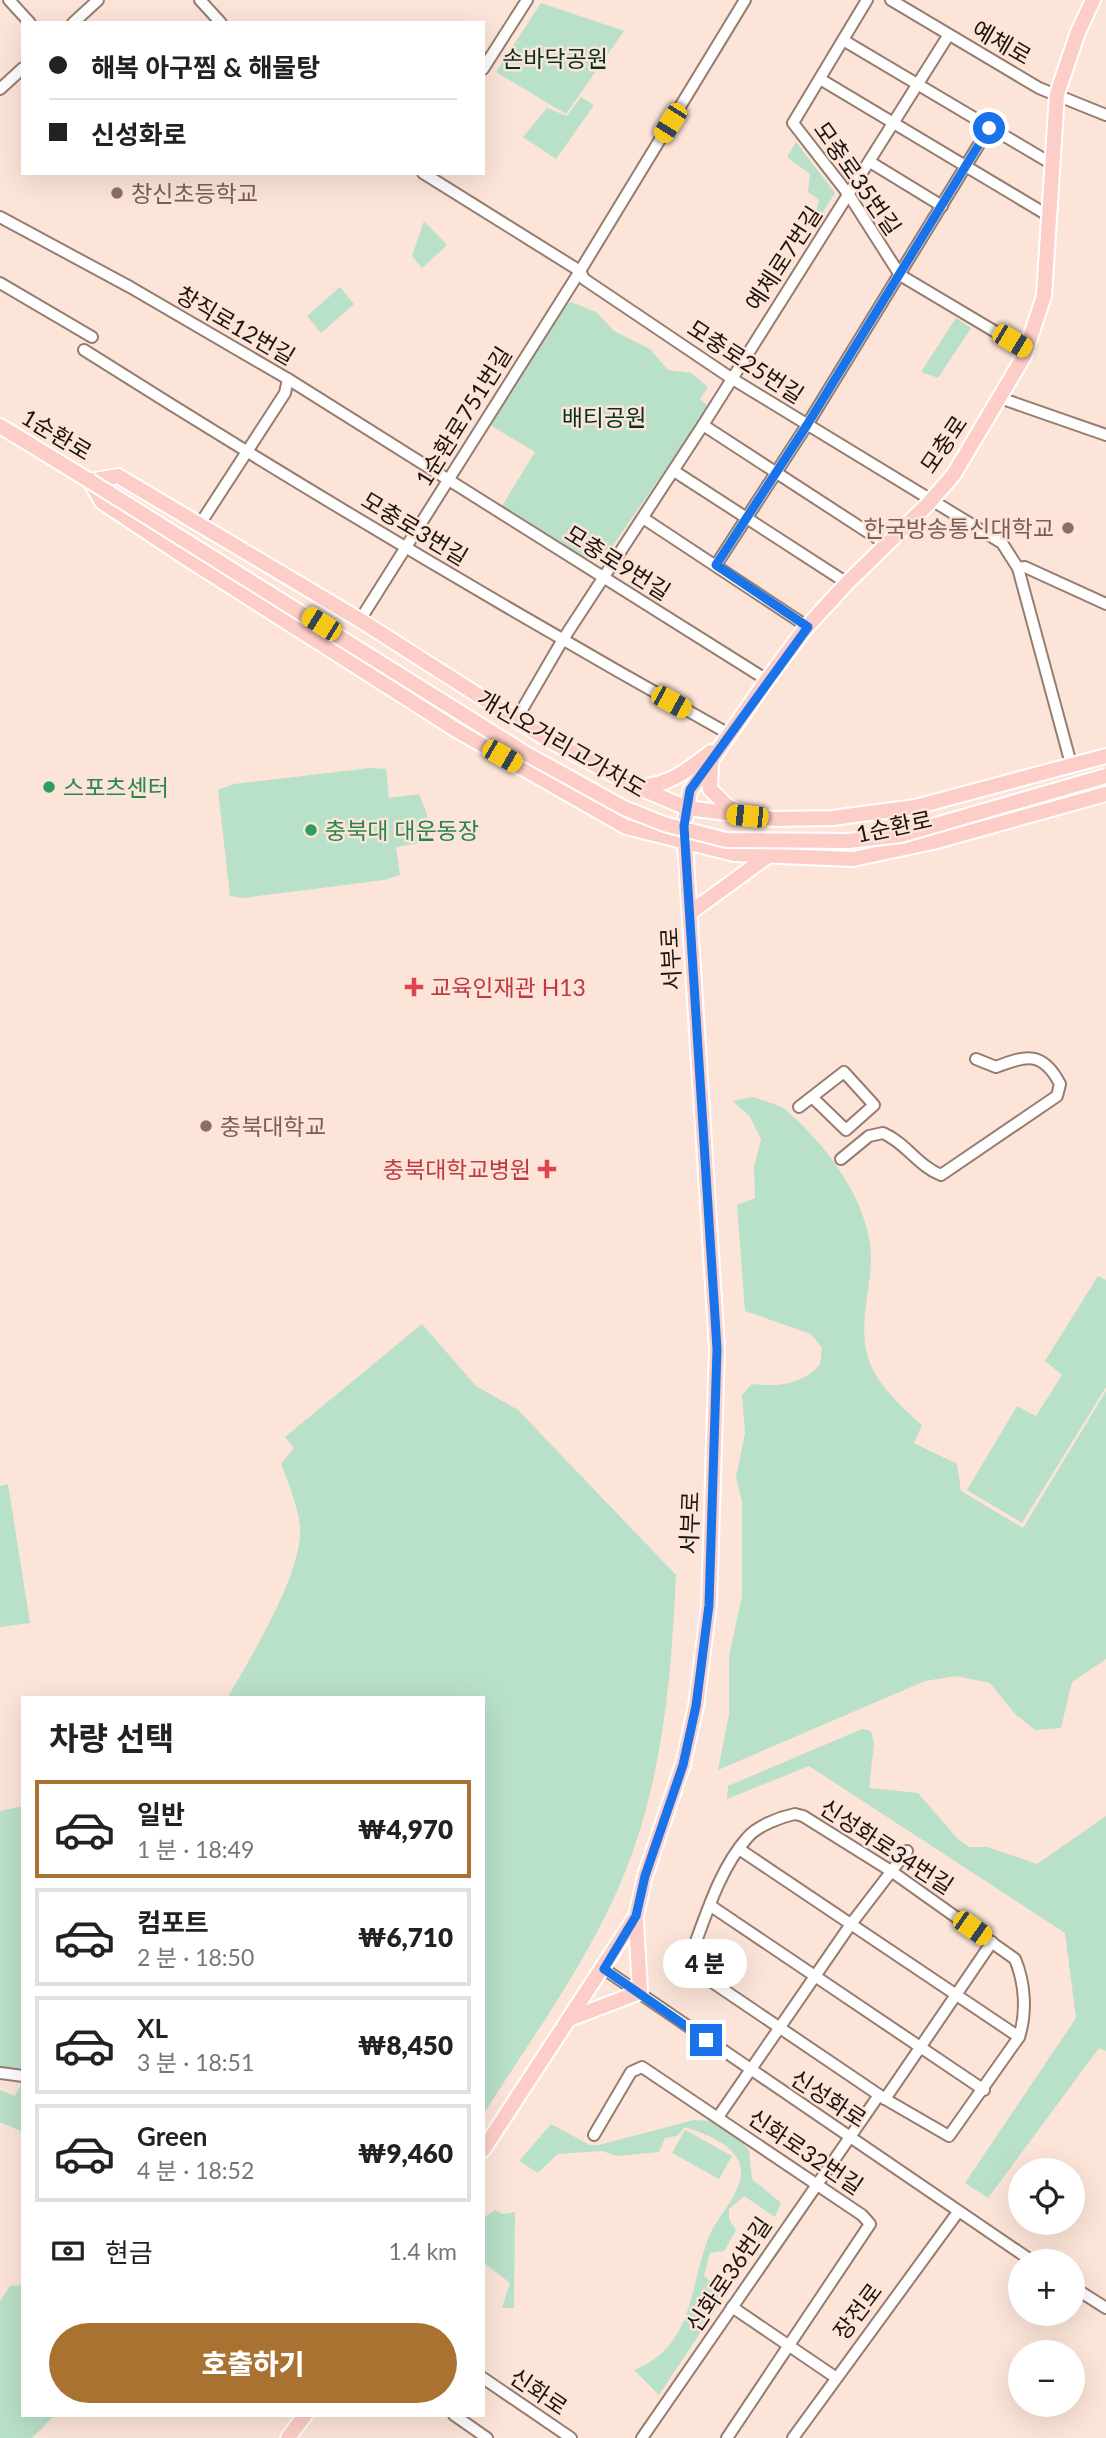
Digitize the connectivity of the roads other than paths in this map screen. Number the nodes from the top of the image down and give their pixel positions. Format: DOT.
graph roads {
  1 [pos="9,0"];
  2 [pos="98,0"];
  3 [pos="200,0"];
  4 [pos="527,0"];
  5 [pos="745,0"];
  6 [pos="867,0"];
  7 [pos="891,0"];
  8 [pos="1093,0"];
  9 [pos="28,21"];
  10 [pos="75,21"];
  11 [pos="219,21"];
  12 [pos="948,36"];
  13 [pos="843,40"];
  14 [pos="485,66"];
  15 [pos="21,70"];
  16 [pos="820,79"];
  17 [pos="918,85"];
  18 [pos="0,89"];
  19 [pos="1058,93"];
  20 [pos="1106,115"];
  21 [pos="893,125"];
  22 [pos="989,128"];
  23 [pos="870,162"];
  24 [pos="1052,164"];
  25 [pos="965,167"];
  26 [pos="426,175"];
  27 [pos="849,195"];
  28 [pos="942,206"];
  29 [pos="0,216"];
  30 [pos="1049,216"];
  31 [pos="580,271"];
  32 [pos="900,275"];
  33 [pos="0,283"];
  34 [pos="92,337"];
  35 [pos="84,350"];
  36 [pos="1026,350"];
  37 [pos="731,378"];
  38 [pos="288,379"];
  39 [pos="1000,398"];
  40 [pos="703,425"];
  41 [pos="807,425"];
  42 [pos="0,426"];
  43 [pos="1106,435"];
  44 [pos="246,452"];
  45 [pos="674,471"];
  46 [pos="777,471"];
  47 [pos="446,480"];
  48 [pos="90,481"];
  49 [pos="930,501"];
  50 [pos="643,518"];
  51 [pos="746,519"];
  52 [pos="200,524"];
  53 [pos="886,544"];
  54 [pos="406,548"];
  55 [pos="716,565"];
  56 [pos="1018,568"];
  57 [pos="604,577"];
  58 [pos="847,583"];
  59 [pos="1106,604"];
  60 [pos="360,620"];
  61 [pos="808,627"];
  62 [pos="562,641"];
  63 [pos="767,680"];
  64 [pos="516,720"];
  65 [pos="729,734"];
  66 [pos="1106,756"];
  67 [pos="712,759"];
  68 [pos="1072,764"];
  69 [pos="1106,776"];
  70 [pos="635,786"];
  71 [pos="1106,794"];
  72 [pos="687,808"];
  73 [pos="747,816"];
  74 [pos="686,843"];
  75 [pos="768,856"];
  76 [pos="691,912"];
  77 [pos="976,1059"];
  78 [pos="811,1097"];
  79 [pos="799,1107"];
  80 [pos="841,1159"];
  81 [pos="739,1849"];
  82 [pos="907,1851"];
  83 [pos="891,1871"];
  84 [pos="711,1906"];
  85 [pos="636,1916"];
  86 [pos="851,1924"];
  87 [pos="992,1942"];
  88 [pos="604,1969"];
  89 [pos="816,1976"];
  90 [pos="640,1992"];
  91 [pos="956,1996"];
  92 [pos="571,2019"];
  93 [pos="781,2028"];
  94 [pos="1019,2037"];
  95 [pos="921,2047"];
  96 [pos="751,2072"];
  97 [pos="0,2073"];
  98 [pos="21,2076"];
  99 [pos="984,2090"];
  100 [pos="882,2097"];
  101 [pos="718,2117"];
  102 [pos="594,2135"];
  103 [pos="853,2137"];
  104 [pos="485,2147"];
  105 [pos="816,2183"];
  106 [pos="958,2212"];
  107 [pos="1014,2249"];
  108 [pos="1085,2295"];
  109 [pos="732,2307"];
  110 [pos="1106,2308"];
  111 [pos="789,2346"];
  112 [pos="835,2377"];
  113 [pos="485,2379"];
  114 [pos="304,2417"];
  115 [pos="457,2417"];
  116 [pos="644,2434"];
  117 [pos="288,2438"];
  118 [pos="487,2438"];
  119 [pos="571,2438"];
  120 [pos="657,2438"];
  121 [pos="727,2438"];
  122 [pos="793,2438"];
  1 -- 9 [label="street"];
  2 -- 10 [label="street"];
  3 -- 11 [label="street"];
  4 -- 14 [label="street"];
  5 -- 31 [label="street, 1순환로751번길"];
  6 -- 13 [label="street"];
  7 -- 12 [label="street, 예체로"];
  8 -- 19 [label="main road, 모충로"];
  12 -- 17 [label="street, 예체로7번길"];
  12 -- 19 [label="street, 예체로"];
  13 -- 16 [label="street"];
  13 -- 17 [label="street"];
  15 -- 18 [label="street"];
  16 -- 21 [label="street"];
  16 -- 27 [label="street, 모충로35번길"];
  17 -- 21 [label="street, 예체로7번길"];
  17 -- 22 [label="street"];
  19 -- 20 [label="street, 예체로"];
  19 -- 24 [label="main road, 모충로"];
  21 -- 23 [label="street, 예체로7번길"];
  21 -- 25 [label="street"];
  22 -- 24 [label="street"];
  22 -- 25 [label="street"];
  23 -- 27 [label="street, 예체로7번길"];
  23 -- 28 [label="street"];
  24 -- 30 [label="main road, 모충로"];
  25 -- 28 [label="street"];
  25 -- 30 [label="street"];
  26 -- 31 [label="street, 모충로25번길"];
  27 -- 32 [label="street, 모충로35번길"];
  27 -- 37 [label="street, 예체로7번길"];
  28 -- 32 [label="street"];
  29 -- 38 [label="street, 창직로12번길"];
  30 -- 36 [label="main road, 모충로"];
  31 -- 37 [label="street, 모충로25번길"];
  31 -- 47 [label="street, 1순환로751번길"];
  32 -- 36 [label="street, 모충로35번길"];
  32 -- 41 [label="street"];
  33 -- 34 [label="street"];
  35 -- 44 [label="street, 모충로3번길"];
  36 -- 39 [label="main road, 모충로"];
  37 -- 40 [label="street"];
  37 -- 41 [label="street, 모충로25번길"];
  38 -- 44 [label="street"];
  38 -- 47 [label="street, 창직로12번길"];
  39 -- 43 [label="street"];
  39 -- 49 [label="main road, 모충로"];
  40 -- 45 [label="street"];
  40 -- 46 [label="street"];
  41 -- 46 [label="street"];
  41 -- 49 [label="street, 모충로25번길"];
  42 -- 48 [label="main road, 1순환로"];
  44 -- 52 [label="street"];
  44 -- 54 [label="street, 모충로3번길"];
  45 -- 50 [label="street"];
  45 -- 51 [label="street"];
  46 -- 51 [label="street"];
  46 -- 53 [label="street"];
  47 -- 54 [label="street, 1순환로751번길"];
  47 -- 57 [label="street, 모충로9번길"];
  48 -- 52 [label="main road"];
  48 -- 69 [label="main road, 개신오거리고가차도, bridge"];
  48 -- 74 [label="main road, 1순환로"];
  49 -- 53 [label="main road, 모충로"];
  49 -- 56 [label="street, 모충로25번길"];
  50 -- 55 [label="street"];
  50 -- 57 [label="street"];
  51 -- 55 [label="street"];
  51 -- 58 [label="street"];
  52 -- 60 [label="main road"];
  53 -- 58 [label="main road, 모충로"];
  54 -- 60 [label="street, 1순환로751번길"];
  54 -- 62 [label="street, 모충로3번길"];
  55 -- 61 [label="street"];
  56 -- 59 [label="street"];
  56 -- 68 [label="street"];
  57 -- 62 [label="street"];
  57 -- 63 [label="street, 모충로9번길"];
  58 -- 61 [label="main road, 모충로"];
  60 -- 64 [label="main road"];
  61 -- 63 [label="main road, 모충로"];
  62 -- 64 [label="street"];
  62 -- 65 [label="street, 모충로3번길"];
  63 -- 65 [label="main road, 모충로"];
  64 -- 70 [label="main road"];
  65 -- 67 [label="main road, 모충로"];
  65 -- 70 [label="main road"];
  66 -- 68 [label="main road"];
  67 -- 72 [label="main road, 모충로"];
  67 -- 73 [label="main road"];
  68 -- 73 [label="main road"];
  70 -- 72 [label="main road"];
  71 -- 75 [label="main road, 1순환로"];
  72 -- 73 [label="main road"];
  72 -- 74 [label="main road, 모충로"];
  74 -- 75 [label="main road, 1순환로"];
  74 -- 76 [label="main road, 서부로"];
  75 -- 76 [label="main road"];
  76 -- 85 [label="main road, 서부로"];
  77 -- 80 [label="street"];
  78 -- 78 [label="street"];
  78 -- 79 [label="street"];
  81 -- 83 [label="street, 신성화로34번길"];
  81 -- 84 [label="street, 신성화로34번길"];
  81 -- 86 [label="street"];
  82 -- 83 [label="street"];
  83 -- 86 [label="street"];
  83 -- 87 [label="street, 신성화로34번길"];
  84 -- 89 [label="street"];
  84 -- 93 [label="street, 신성화로34번길"];
  85 -- 88 [label="main road, 서부로"];
  85 -- 90 [label="main road"];
  86 -- 89 [label="street"];
  86 -- 91 [label="street"];
  87 -- 91 [label="street, 신화로36번길"];
  87 -- 94 [label="street, 신성화로34번길"];
  88 -- 90 [label="street, 신성화로"];
  88 -- 92 [label="main road, 서부로"];
  89 -- 93 [label="street"];
  89 -- 95 [label="street"];
  90 -- 92 [label="main road"];
  90 -- 96 [label="street, 신성화로"];
  91 -- 94 [label="street"];
  91 -- 95 [label="street, 신화로36번길"];
  92 -- 104 [label="main road, 서부로"];
  93 -- 96 [label="street"];
  93 -- 100 [label="street"];
  94 -- 99 [label="street, 신성화로34번길"];
  95 -- 99 [label="street"];
  95 -- 100 [label="street, 신화로36번길"];
  96 -- 101 [label="street"];
  96 -- 103 [label="street, 신성화로"];
  97 -- 98 [label="street"];
  99 -- 100 [label="street, 신성화로34번길"];
  100 -- 103 [label="street, 신화로36번길"];
  101 -- 102 [label="street, 신화로32번길"];
  101 -- 105 [label="street, 신화로32번길"];
  103 -- 105 [label="street, 신화로36번길"];
  103 -- 106 [label="street, 신성화로"];
  105 -- 109 [label="street, 신화로36번길"];
  105 -- 111 [label="street, 신화로32번길"];
  106 -- 107 [label="street, 신성화로"];
  106 -- 112 [label="street, 장전로"];
  108 -- 110 [label="street"];
  109 -- 111 [label="street"];
  109 -- 116 [label="street, 신화로36번길"];
  111 -- 112 [label="street"];
  111 -- 121 [label="street, 신화로32번길"];
  112 -- 122 [label="street, 장전로"];
  113 -- 119 [label="street, 신화로"];
  114 -- 117 [label="main road"];
  115 -- 118 [label="street"];
  116 -- 120 [label="street"];
}
